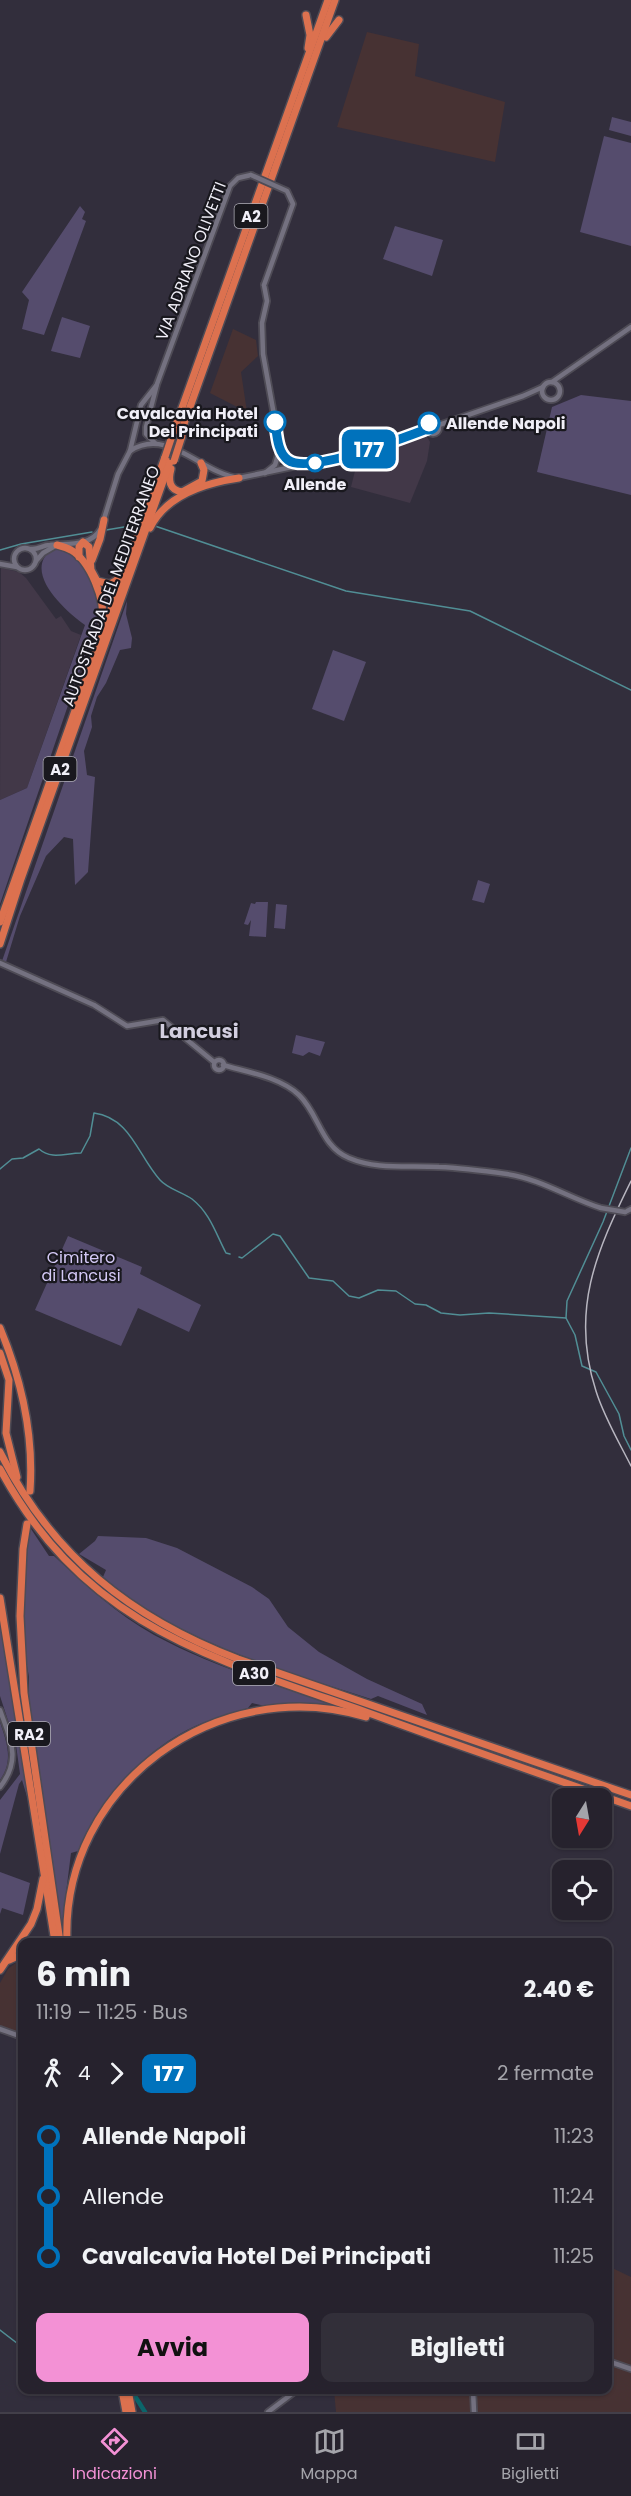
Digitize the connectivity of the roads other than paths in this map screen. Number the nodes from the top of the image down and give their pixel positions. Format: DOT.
graph roads {
  1 [pos="328,0"];
  2 [pos="335,0"];
  3 [pos="306,15"];
  4 [pos="339,20"];
  5 [pos="287,134"];
  6 [pos="233,266"];
  7 [pos="631,327"];
  8 [pos="568,370"];
  9 [pos="552,382"];
  10 [pos="157,384"];
  11 [pos="543,387"];
  12 [pos="560,387"];
  13 [pos="523,396"];
  14 [pos="544,397"];
  15 [pos="439,425"];
  16 [pos="427,429"];
  17 [pos="178,435"];
  18 [pos="156,443"];
  19 [pos="280,448"];
  20 [pos="130,451"];
  21 [pos="170,459"];
  22 [pos="201,463"];
  23 [pos="309,465"];
  24 [pos="260,475"];
  25 [pos="239,478"];
  26 [pos="147,504"];
  27 [pos="104,520"];
  28 [pos="83,542"];
  29 [pos="57,545"];
  30 [pos="31,549"];
  31 [pos="14,557"];
  32 [pos="79,557"];
  33 [pos="36,561"];
  34 [pos="90,562"];
  35 [pos="0,563"];
  36 [pos="133,566"];
  37 [pos="17,567"];
  38 [pos="65,734"];
  39 [pos="0,922"];
  40 [pos="0,944"];
  41 [pos="1,963"];
  42 [pos="631,1209"];
  43 [pos="625,1212"];
  44 [pos="631,1214"];
  45 [pos="0,1328"];
  46 [pos="0,1353"];
  47 [pos="0,1452"];
  48 [pos="0,1469"];
  49 [pos="30,1491"];
  50 [pos="27,1524"];
  51 [pos="48,1530"];
  52 [pos="79,1568"];
  53 [pos="94,1583"];
  54 [pos="0,1598"];
  55 [pos="0,1615"];
  56 [pos="7,1637"];
  57 [pos="0,1710"];
  58 [pos="429,1735"];
  59 [pos="0,1787"];
  60 [pos="631,1795"];
  61 [pos="631,1806"];
  62 [pos="45,1874"];
  63 [pos="22,1938"];
  64 [pos="54,1938"];
  65 [pos="59,1938"];
  66 [pos="67,1938"];
  67 [pos="18,1944"];
  68 [pos="18,1955"];
  69 [pos="1,1968"];
  70 [pos="0,2029"];
  71 [pos="18,2036"];
  72 [pos="612,2362"];
  73 [pos="631,2369"];
  74 [pos="124,2394"];
  75 [pos="129,2394"];
  76 [pos="292,2394"];
  77 [pos="473,2394"];
  78 [pos="126,2412"];
  79 [pos="132,2412"];
  80 [pos="268,2412"];
  81 [pos="474,2412"];
  1 -- 6 [label="highway, AUTOSTRADA DEL MEDITERRANEO / A2"];
  2 -- 5 [label="highway, AUTOSTRADA DEL MEDITERRANEO / A2"];
  3 -- 6 [label="highway"];
  4 -- 5 [label="highway"];
  5 -- 17 [label="highway, AUTOSTRADA DEL MEDITERRANEO / A2"];
  6 -- 17 [label="highway, AUTOSTRADA DEL MEDITERRANEO / A2"];
  7 -- 8 [label="street"];
  8 -- 9 [label="street"];
  8 -- 12 [label="street"];
  9 -- 11 [label="street"];
  9 -- 12 [label="street"];
  10 -- 18 [label="street, VIA ADRIANO OLIVETTI"];
  10 -- 19 [label="street, VIA ADRIANO OLIVETTI, bridge"];
  10 -- 20 [label="street"];
  11 -- 13 [label="street"];
  11 -- 14 [label="street"];
  12 -- 14 [label="street"];
  13 -- 14 [label="street"];
  13 -- 15 [label="street"];
  15 -- 16 [label="street"];
  15 -- 16 [label="street"];
  16 -- 23 [label="street"];
  17 -- 21 [label="highway, AUTOSTRADA DEL MEDITERRANEO / A2, bridge"];
  18 -- 20 [label="street"];
  18 -- 22 [label="street"];
  19 -- 23 [label="street"];
  19 -- 24 [label="street"];
  20 -- 27 [label="street"];
  21 -- 22 [label="highway"];
  21 -- 26 [label="highway, AUTOSTRADA DEL MEDITERRANEO / A2"];
  21 -- 36 [label="highway, AUTOSTRADA DEL MEDITERRANEO / A2"];
  22 -- 25 [label="street"];
  23 -- 24 [label="street"];
  24 -- 25 [label="street"];
  25 -- 36 [label="highway"];
  26 -- 34 [label="highway"];
  26 -- 38 [label="highway, AUTOSTRADA DEL MEDITERRANEO / A2"];
  27 -- 28 [label="street"];
  27 -- 34 [label="highway"];
  28 -- 29 [label="street"];
  28 -- 32 [label="highway"];
  28 -- 34 [label="highway"];
  29 -- 30 [label="street"];
  29 -- 32 [label="highway"];
  29 -- 33 [label="street"];
  30 -- 31 [label="street"];
  30 -- 33 [label="street"];
  31 -- 35 [label="street"];
  31 -- 37 [label="street"];
  32 -- 38 [label="highway"];
  33 -- 37 [label="street"];
  35 -- 37 [label="street"];
  36 -- 40 [label="highway, AUTOSTRADA DEL MEDITERRANEO / A2"];
  38 -- 39 [label="highway, AUTOSTRADA DEL MEDITERRANEO / A2"];
  41 -- 43 [label="street, bridge"];
  42 -- 43 [label="street"];
  43 -- 44 [label="street"];
  45 -- 49 [label="highway"];
  46 -- 51 [label="highway"];
  47 -- 51 [label="highway, A30"];
  48 -- 52 [label="highway, A30"];
  50 -- 65 [label="highway, RA2"];
  51 -- 52 [label="highway, A30"];
  52 -- 53 [label="highway, A30"];
  53 -- 58 [label="highway, A30"];
  53 -- 60 [label="highway, A30"];
  54 -- 56 [label="highway, RA2"];
  55 -- 56 [label="highway"];
  56 -- 62 [label="highway, RA2"];
  57 -- 59 [label="street"];
  58 -- 61 [label="highway, A30"];
  58 -- 66 [label="highway"];
  62 -- 63 [label="highway"];
  62 -- 64 [label="highway, RA2"];
  67 -- 69 [label="highway"];
  68 -- 69 [label="highway"];
  70 -- 71 [label="street"];
  72 -- 73 [label="street"];
  74 -- 78 [label="highway"];
  75 -- 79 [label="highway"];
  76 -- 80 [label="street"];
  77 -- 81 [label="street"];
}
